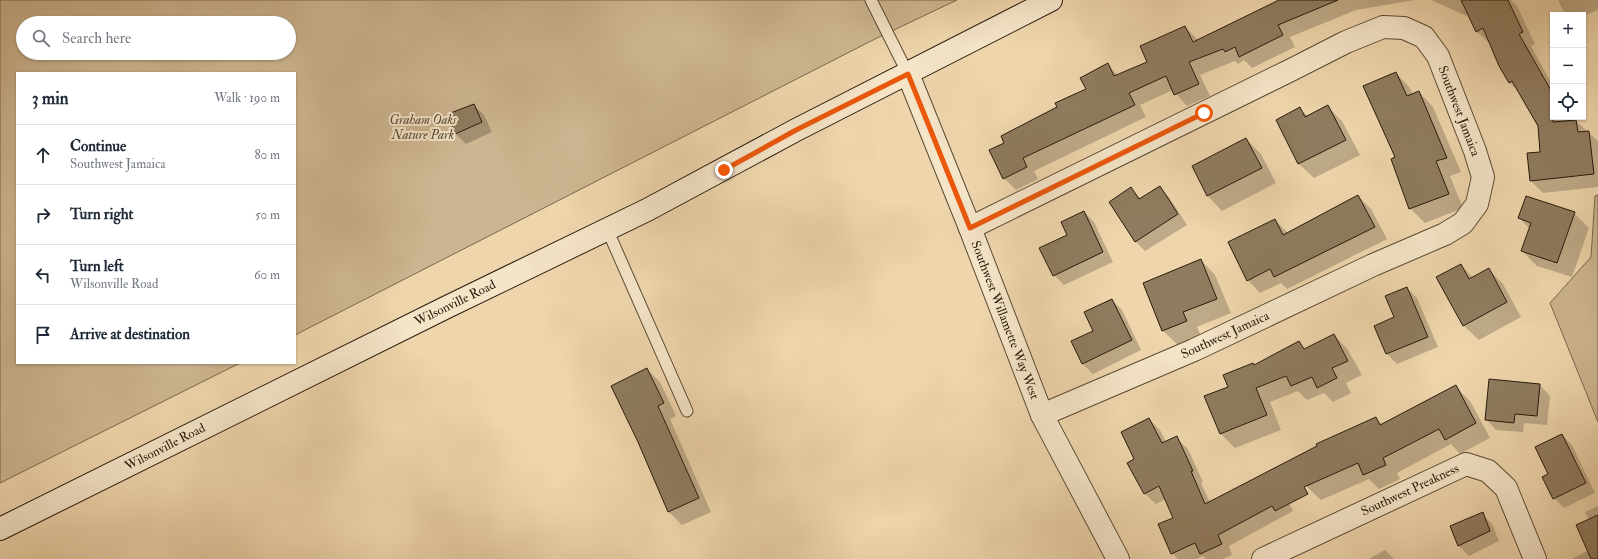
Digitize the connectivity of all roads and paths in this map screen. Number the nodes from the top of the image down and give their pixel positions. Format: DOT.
graph roads {
  1 [pos="871,0"];
  2 [pos="1051,0"];
  3 [pos="908,74"];
  4 [pos="970,228"];
  5 [pos="607,229"];
  6 [pos="687,411"];
  7 [pos="1042,415"];
  8 [pos="0,529"];
  9 [pos="1118,559"];
  10 [pos="1263,559"];
  11 [pos="1535,559"];
  1 -- 3 [label="lane"];
  2 -- 3 [label="street, Wilsonville Road"];
  3 -- 4 [label="street, Southwest Willamette Way West"];
  3 -- 5 [label="street, Wilsonville Road"];
  4 -- 7 [label="street, Southwest Willamette Way West"];
  4 -- 7 [label="street, Southwest Jamaica"];
  5 -- 6 [label="lane"];
  5 -- 8 [label="street, Wilsonville Road"];
  7 -- 9 [label="street, Southwest Willamette Way West"];
  10 -- 11 [label="street, Southwest Preakness"];
}
